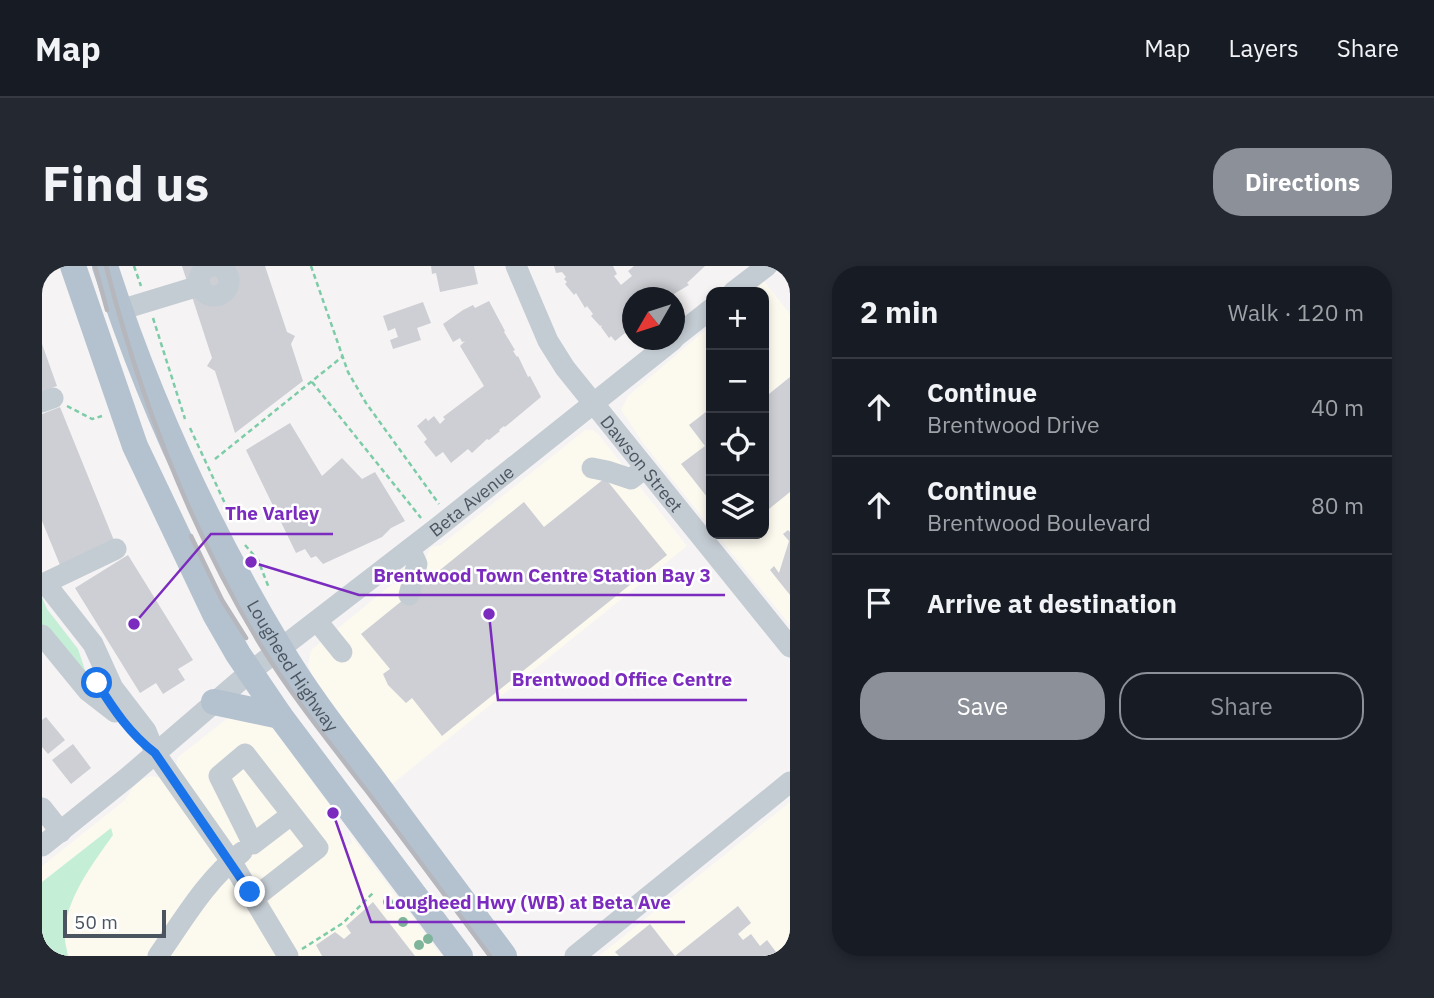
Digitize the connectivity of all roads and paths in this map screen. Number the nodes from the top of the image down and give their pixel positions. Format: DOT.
graph roads {
  1 [pos="73,266"];
  2 [pos="106,266"];
  3 [pos="134,266"];
  4 [pos="311,266"];
  5 [pos="516,266"];
  6 [pos="767,266"];
  7 [pos="199,286"];
  8 [pos="740,287"];
  9 [pos="148,302"];
  10 [pos="120,310"];
  11 [pos="706,313"];
  12 [pos="685,330"];
  13 [pos="659,350"];
  14 [pos="342,357"];
  15 [pos="312,382"];
  16 [pos="53,402"];
  17 [pos="592,403"];
  18 [pos="102,416"];
  19 [pos="631,451"];
  20 [pos="215,458"];
  21 [pos="645,468"];
  22 [pos="439,504"];
  23 [pos="231,517"];
  24 [pos="422,519"];
  25 [pos="243,541"];
  26 [pos="116,549"];
  27 [pos="410,549"];
  28 [pos="46,580"];
  29 [pos="409,595"];
  30 [pos="272,597"];
  31 [pos="317,621"];
  32 [pos="42,635"];
  33 [pos="790,647"];
  34 [pos="280,649"];
  35 [pos="342,652"];
  36 [pos="250,672"];
  37 [pos="214,702"];
  38 [pos="115,712"];
  39 [pos="280,716"];
  40 [pos="155,753"];
  41 [pos="790,782"];
  42 [pos="42,808"];
  43 [pos="291,814"];
  44 [pos="48,843"];
  45 [pos="253,844"];
  46 [pos="231,861"];
  47 [pos="373,893"];
  48 [pos="254,898"];
  49 [pos="295,952"];
  50 [pos="158,956"];
  51 [pos="460,956"];
  52 [pos="504,956"];
  53 [pos="575,956"];
  1 -- 36 [label="main road"];
  2 -- 10 [label="main road, Lougheed Highway"];
  3 -- 9 [label="path"];
  4 -- 14 [label="path"];
  5 -- 17 [label="street, Dawson Street"];
  6 -- 8 [label="street"];
  7 -- 9 [label="street"];
  9 -- 10 [label="street"];
  9 -- 23 [label="path"];
  10 -- 34 [label="main road, Lougheed Highway"];
  11 -- 12 [label="street, Beta Avenue"];
  13 -- 17 [label="street, Beta Avenue"];
  14 -- 15 [label="path"];
  14 -- 22 [label="path"];
  15 -- 20 [label="path"];
  15 -- 24 [label="path"];
  16 -- 18 [label="path"];
  17 -- 19 [label="street, Dawson Street"];
  17 -- 27 [label="street, Beta Avenue"];
  19 -- 21 [label="street, Dawson Street"];
  19 -- 21 [label="street"];
  21 -- 33 [label="street, Dawson Street"];
  25 -- 30 [label="path"];
  26 -- 28 [label="street"];
  27 -- 29 [label="street"];
  27 -- 31 [label="street, Beta Avenue"];
  28 -- 38 [label="street"];
  28 -- 40 [label="street"];
  31 -- 34 [label="street, Beta Avenue"];
  31 -- 35 [label="street"];
  32 -- 38 [label="street"];
  34 -- 36 [label="street, Beta Avenue"];
  34 -- 52 [label="main road, Lougheed Highway"];
  36 -- 37 [label="street, Beta Avenue"];
  36 -- 39 [label="main road"];
  37 -- 39 [label="main road"];
  37 -- 40 [label="street, Beta Avenue"];
  38 -- 40 [label="street"];
  39 -- 51 [label="main road"];
  40 -- 44 [label="street, Beta Avenue"];
  40 -- 46 [label="street"];
  41 -- 53 [label="street"];
  42 -- 44 [label="street"];
  43 -- 45 [label="street"];
  43 -- 45 [label="street"];
  43 -- 48 [label="street"];
  45 -- 46 [label="street"];
  46 -- 48 [label="street"];
  46 -- 50 [label="street"];
  47 -- 49 [label="path"];
  48 -- 49 [label="street"];
}
